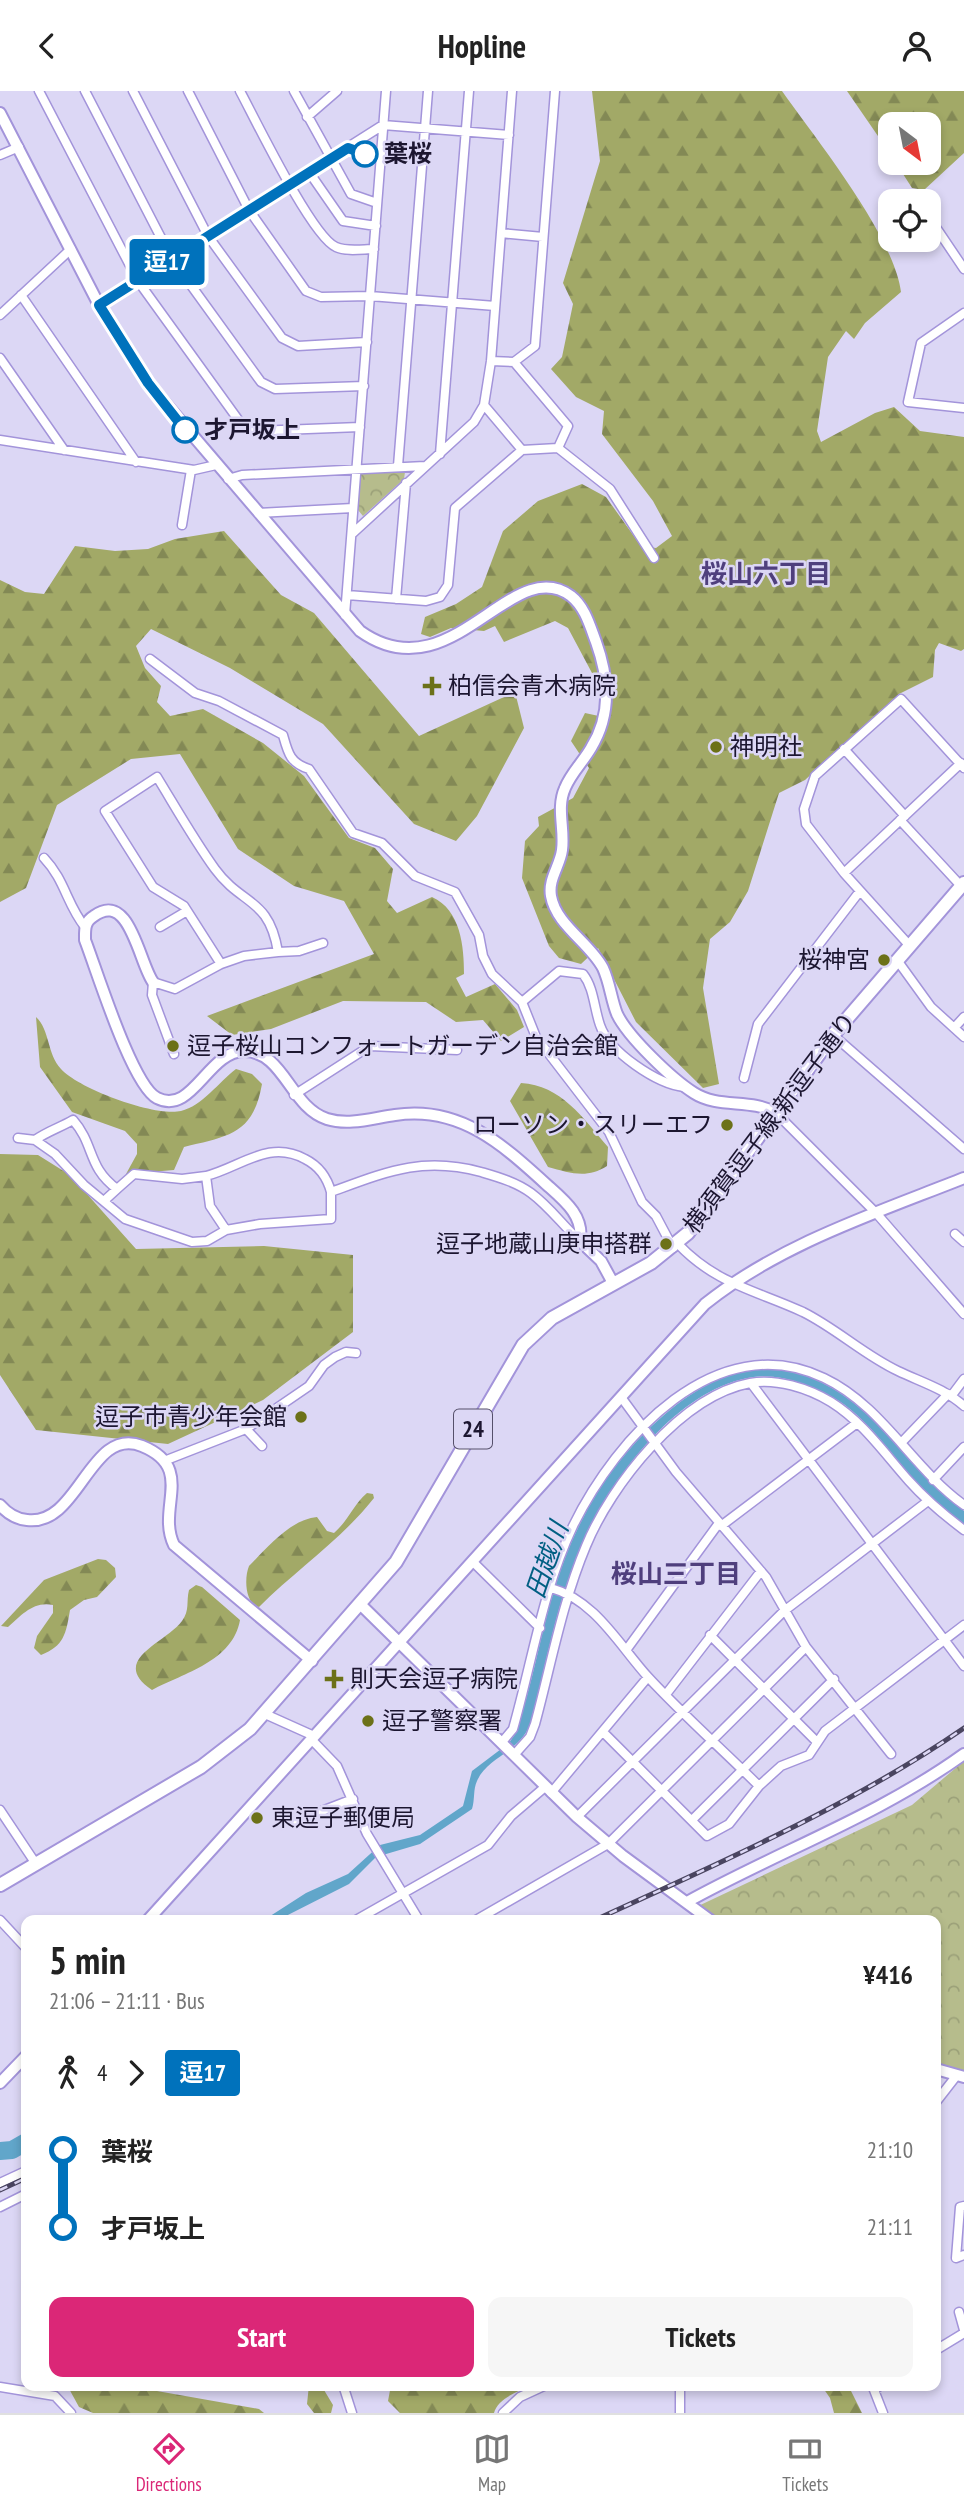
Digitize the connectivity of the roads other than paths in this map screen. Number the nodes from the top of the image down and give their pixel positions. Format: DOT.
graph roads {
  1 [pos="38,91"];
  2 [pos="85,91"];
  3 [pos="188,91"];
  4 [pos="240,91"];
  5 [pos="294,91"];
  6 [pos="337,91"];
  7 [pos="386,91"];
  8 [pos="428,91"];
  9 [pos="469,91"];
  10 [pos="512,91"];
  11 [pos="555,91"];
  12 [pos="134,92"];
  13 [pos="0,113"];
  14 [pos="307,117"];
  15 [pos="383,125"];
  16 [pos="425,129"];
  17 [pos="466,132"];
  18 [pos="509,135"];
  19 [pos="19,147"];
  20 [pos="0,155"];
  21 [pos="329,160"];
  22 [pos="309,172"];
  23 [pos="289,185"];
  24 [pos="377,202"];
  25 [pos="249,210"];
  26 [pos="376,226"];
  27 [pos="501,233"];
  28 [pos="941,235"];
  29 [pos="208,236"];
  30 [pos="543,237"];
  31 [pos="71,249"];
  32 [pos="374,249"];
  33 [pos="172,259"];
  34 [pos="964,269"];
  35 [pos="138,281"];
  36 [pos="21,295"];
  37 [pos="370,296"];
  38 [pos="412,299"];
  39 [pos="452,302"];
  40 [pos="99,305"];
  41 [pos="495,306"];
  42 [pos="964,313"];
  43 [pos="0,315"];
  44 [pos="367,342"];
  45 [pos="0,358"];
  46 [pos="491,361"];
  47 [pos="513,362"];
  48 [pos="364,386"];
  49 [pos="484,405"];
  50 [pos="964,408"];
  51 [pos="360,427"];
  52 [pos="0,440"];
  53 [pos="558,448"];
  54 [pos="64,450"];
  55 [pos="522,450"];
  56 [pos="440,454"];
  57 [pos="136,462"];
  58 [pos="216,465"];
  59 [pos="398,466"];
  60 [pos="425,466"];
  61 [pos="356,469"];
  62 [pos="191,470"];
  63 [pos="228,479"];
  64 [pos="406,483"];
  65 [pos="353,508"];
  66 [pos="258,513"];
  67 [pos="182,525"];
  68 [pos="352,533"];
  69 [pos="654,558"];
  70 [pos="347,595"];
  71 [pos="396,599"];
  72 [pos="345,615"];
  73 [pos="150,659"];
  74 [pos="844,749"];
  75 [pos="962,765"];
  76 [pos="903,818"];
  77 [pos="44,858"];
  78 [pos="844,873"];
  79 [pos="963,884"];
  80 [pos="860,891"];
  81 [pos="187,911"];
  82 [pos="85,927"];
  83 [pos="160,927"];
  84 [pos="323,943"];
  85 [pos="909,945"];
  86 [pos="278,952"];
  87 [pos="897,960"];
  88 [pos="221,964"];
  89 [pos="153,982"];
  90 [pos="522,1002"];
  91 [pos="964,1017"];
  92 [pos="954,1028"];
  93 [pos="833,1035"];
  94 [pos="964,1037"];
  95 [pos="457,1050"];
  96 [pos="174,1054"];
  97 [pos="744,1078"];
  98 [pos="687,1088"];
  99 [pos="294,1095"];
  100 [pos="776,1113"];
  101 [pos="18,1138"];
  102 [pos="36,1140"];
  103 [pos="964,1149"];
  104 [pos="206,1176"];
  105 [pos="964,1178"];
  106 [pos="117,1189"];
  107 [pos="331,1192"];
  108 [pos="105,1200"];
  109 [pos="877,1214"];
  110 [pos="226,1230"];
  111 [pos="955,1234"];
  112 [pos="580,1241"];
  113 [pos="964,1242"];
  114 [pos="675,1246"];
  115 [pos="613,1283"];
  116 [pos="731,1284"];
  117 [pos="964,1314"];
  118 [pos="356,1353"];
  119 [pos="964,1379"];
  120 [pos="751,1383"];
  121 [pos="950,1394"];
  122 [pos="621,1397"];
  123 [pos="964,1406"];
  124 [pos="857,1423"];
  125 [pos="644,1428"];
  126 [pos="247,1429"];
  127 [pos="655,1442"];
  128 [pos="901,1443"];
  129 [pos="262,1446"];
  130 [pos="964,1447"];
  131 [pos="808,1460"];
  132 [pos="164,1461"];
  133 [pos="933,1480"];
  134 [pos="928,1501"];
  135 [pos="0,1505"];
  136 [pos="964,1505"];
  137 [pos="720,1525"];
  138 [pos="964,1530"];
  139 [pos="872,1544"];
  140 [pos="472,1561"];
  141 [pos="761,1571"];
  142 [pos="552,1589"];
  143 [pos="568,1593"];
  144 [pos="361,1605"];
  145 [pos="784,1611"];
  146 [pos="964,1625"];
  147 [pos="540,1628"];
  148 [pos="710,1636"];
  149 [pos="400,1640"];
  150 [pos="944,1640"];
  151 [pos="806,1647"];
  152 [pos="627,1649"];
  153 [pos="734,1660"];
  154 [pos="312,1661"];
  155 [pos="964,1666"];
  156 [pos="648,1677"];
  157 [pos="834,1679"];
  158 [pos="764,1689"];
  159 [pos="667,1693"];
  160 [pos="856,1707"];
  161 [pos="684,1710"];
  162 [pos="265,1714"];
  163 [pos="794,1719"];
  164 [pos="603,1732"];
  165 [pos="312,1738"];
  166 [pos="713,1740"];
  167 [pos="817,1742"];
  168 [pos="502,1743"];
  169 [pos="513,1754"];
  170 [pos="964,1754"];
  171 [pos="891,1755"];
  172 [pos="633,1761"];
  173 [pos="743,1770"];
  174 [pos="759,1786"];
  175 [pos="548,1790"];
  176 [pos="662,1790"];
  177 [pos="352,1799"];
  178 [pos="0,1810"];
  179 [pos="576,1817"];
  180 [pos="692,1820"];
  181 [pos="296,1821"];
  182 [pos="608,1845"];
  183 [pos="36,1864"];
  184 [pos="0,1885"];
  185 [pos="404,1893"];
  186 [pos="690,1905"];
  187 [pos="153,1915"];
  188 [pos="365,1915"];
  189 [pos="416,1915"];
  190 [pos="484,1915"];
  191 [pos="691,1915"];
  192 [pos="703,1915"];
  193 [pos="0,1920"];
  194 [pos="21,1943"];
  195 [pos="21,2061"];
  196 [pos="941,2070"];
  197 [pos="960,2076"];
  198 [pos="0,2083"];
  199 [pos="941,2097"];
  200 [pos="21,2173"];
  201 [pos="0,2183"];
  202 [pos="21,2196"];
  203 [pos="964,2206"];
  204 [pos="0,2207"];
  205 [pos="964,2255"];
  206 [pos="959,2312"];
  207 [pos="964,2331"];
  208 [pos="941,2347"];
  209 [pos="2,2388"];
  210 [pos="21,2391"];
  211 [pos="22,2391"];
  212 [pos="345,2391"];
  213 [pos="533,2391"];
  214 [pos="680,2391"];
  215 [pos="874,2391"];
  216 [pos="71,2413"];
  217 [pos="352,2413"];
  218 [pos="503,2413"];
  219 [pos="680,2413"];
  220 [pos="883,2413"];
  1 -- 35 [label="street"];
  2 -- 33 [label="street"];
  3 -- 25 [label="street"];
  4 -- 23 [label="street"];
  5 -- 14 [label="street"];
  6 -- 14 [label="street"];
  7 -- 15 [label="street"];
  8 -- 16 [label="street"];
  9 -- 17 [label="street"];
  10 -- 18 [label="street"];
  11 -- 30 [label="street"];
  12 -- 29 [label="street"];
  13 -- 19 [label="street"];
  14 -- 21 [label="street"];
  15 -- 16 [label="street"];
  15 -- 21 [label="street"];
  15 -- 24 [label="street"];
  16 -- 17 [label="street"];
  16 -- 38 [label="street"];
  17 -- 18 [label="street"];
  17 -- 39 [label="street"];
  18 -- 27 [label="street"];
  19 -- 20 [label="street"];
  19 -- 31 [label="street"];
  21 -- 22 [label="street"];
  21 -- 24 [label="street"];
  22 -- 23 [label="street"];
  22 -- 26 [label="street"];
  23 -- 25 [label="street"];
  23 -- 32 [label="street"];
  24 -- 26 [label="street"];
  25 -- 29 [label="street"];
  25 -- 37 [label="street"];
  26 -- 32 [label="street"];
  27 -- 30 [label="street"];
  27 -- 41 [label="street"];
  28 -- 34 [label="street"];
  29 -- 33 [label="street"];
  29 -- 44 [label="street"];
  30 -- 47 [label="street"];
  31 -- 36 [label="street"];
  31 -- 40 [label="street"];
  32 -- 37 [label="street"];
  33 -- 35 [label="street"];
  33 -- 48 [label="street"];
  35 -- 40 [label="street"];
  35 -- 51 [label="street"];
  36 -- 43 [label="street"];
  36 -- 57 [label="street"];
  37 -- 38 [label="street"];
  37 -- 44 [label="street"];
  38 -- 39 [label="street"];
  38 -- 59 [label="street"];
  39 -- 41 [label="street"];
  39 -- 56 [label="street"];
  40 -- 58 [label="street"];
  41 -- 46 [label="street"];
  42 -- 50 [label="street"];
  44 -- 48 [label="street"];
  45 -- 54 [label="street"];
  46 -- 47 [label="street"];
  46 -- 49 [label="street"];
  47 -- 53 [label="street"];
  48 -- 51 [label="street"];
  49 -- 55 [label="street"];
  49 -- 56 [label="street"];
  51 -- 61 [label="street"];
  52 -- 54 [label="street"];
  53 -- 55 [label="street"];
  53 -- 69 [label="street"];
  54 -- 57 [label="street"];
  55 -- 71 [label="street"];
  56 -- 60 [label="street"];
  57 -- 62 [label="street"];
  58 -- 62 [label="street"];
  58 -- 63 [label="street"];
  59 -- 60 [label="street"];
  59 -- 61 [label="street"];
  60 -- 64 [label="street"];
  61 -- 63 [label="street"];
  61 -- 65 [label="street"];
  62 -- 67 [label="street"];
  63 -- 66 [label="street"];
  64 -- 68 [label="street"];
  64 -- 71 [label="street"];
  65 -- 66 [label="street"];
  65 -- 68 [label="street"];
  66 -- 72 [label="street"];
  68 -- 70 [label="street"];
  70 -- 71 [label="street"];
  70 -- 72 [label="street"];
  72 -- 98 [label="street"];
  73 -- 90 [label="street"];
  74 -- 75 [label="street"];
  74 -- 76 [label="street"];
  74 -- 78 [label="street"];
  75 -- 76 [label="street"];
  76 -- 78 [label="street"];
  76 -- 79 [label="street"];
  77 -- 82 [label="street"];
  78 -- 80 [label="street"];
  79 -- 85 [label="main road, 横須賀逗子線;新逗子通り / 24"];
  80 -- 85 [label="street"];
  80 -- 97 [label="street"];
  81 -- 83 [label="street"];
  81 -- 86 [label="street"];
  81 -- 88 [label="street"];
  82 -- 89 [label="street"];
  82 -- 99 [label="street"];
  84 -- 86 [label="street"];
  85 -- 87 [label="main road, 横須賀逗子線;新逗子通り / 24"];
  86 -- 88 [label="street"];
  87 -- 92 [label="street"];
  87 -- 93 [label="main road, 横須賀逗子線;新逗子通り / 24"];
  88 -- 89 [label="street"];
  89 -- 96 [label="street"];
  90 -- 98 [label="street"];
  90 -- 114 [label="street"];
  91 -- 92 [label="street"];
  92 -- 94 [label="street"];
  93 -- 100 [label="main road, 横須賀逗子線;新逗子通り / 24"];
  93 -- 103 [label="street"];
  95 -- 99 [label="street"];
  98 -- 100 [label="street"];
  99 -- 112 [label="street"];
  100 -- 109 [label="street"];
  100 -- 114 [label="main road, 横須賀逗子線;新逗子通り / 24"];
  101 -- 102 [label="street"];
  102 -- 106 [label="street"];
  102 -- 108 [label="street"];
  104 -- 106 [label="street"];
  104 -- 107 [label="street"];
  104 -- 110 [label="street"];
  105 -- 109 [label="street"];
  106 -- 108 [label="street"];
  107 -- 110 [label="street"];
  107 -- 112 [label="street"];
  108 -- 110 [label="street"];
  109 -- 116 [label="street"];
  109 -- 117 [label="street"];
  111 -- 113 [label="street"];
  112 -- 115 [label="street"];
  114 -- 115 [label="main road, 横須賀逗子線;新逗子通り / 24"];
  114 -- 116 [label="street"];
  115 -- 144 [label="main road, 横須賀逗子線;新逗子通り / 24"];
  116 -- 121 [label="street"];
  116 -- 122 [label="street"];
  118 -- 126 [label="street"];
  119 -- 121 [label="street"];
  120 -- 124 [label="street"];
  120 -- 127 [label="street"];
  120 -- 131 [label="street"];
  121 -- 123 [label="street"];
  121 -- 128 [label="street"];
  122 -- 125 [label="street"];
  122 -- 140 [label="street"];
  124 -- 131 [label="street"];
  124 -- 134 [label="street"];
  125 -- 127 [label="street"];
  125 -- 128 [label="street"];
  125 -- 142 [label="street"];
  126 -- 129 [label="street"];
  126 -- 132 [label="street"];
  127 -- 137 [label="street"];
  127 -- 143 [label="street"];
  128 -- 133 [label="street"];
  130 -- 133 [label="street"];
  131 -- 137 [label="street"];
  131 -- 139 [label="street"];
  132 -- 135 [label="street"];
  132 -- 154 [label="street"];
  133 -- 136 [label="street"];
  134 -- 138 [label="street"];
  134 -- 139 [label="street"];
  137 -- 141 [label="street"];
  137 -- 152 [label="street"];
  139 -- 145 [label="street"];
  139 -- 150 [label="street"];
  140 -- 147 [label="street"];
  140 -- 149 [label="street"];
  141 -- 145 [label="street"];
  141 -- 148 [label="street"];
  142 -- 143 [label="street"];
  142 -- 147 [label="street"];
  143 -- 152 [label="street"];
  143 -- 169 [label="street"];
  144 -- 149 [label="street"];
  144 -- 154 [label="main road, 横須賀逗子線;新逗子通り / 24"];
  145 -- 151 [label="street"];
  145 -- 153 [label="street"];
  146 -- 150 [label="street"];
  147 -- 168 [label="street"];
  148 -- 153 [label="street"];
  148 -- 159 [label="street"];
  149 -- 165 [label="street"];
  149 -- 168 [label="street"];
  150 -- 155 [label="street"];
  150 -- 160 [label="street"];
  151 -- 157 [label="street"];
  151 -- 158 [label="street"];
  152 -- 156 [label="street"];
  153 -- 158 [label="street"];
  153 -- 161 [label="street"];
  154 -- 162 [label="main road, 横須賀逗子線;新逗子通り / 24"];
  156 -- 159 [label="street"];
  156 -- 164 [label="street"];
  157 -- 160 [label="street"];
  157 -- 163 [label="street"];
  158 -- 163 [label="street"];
  158 -- 166 [label="street"];
  159 -- 161 [label="street"];
  160 -- 167 [label="street"];
  160 -- 171 [label="street"];
  161 -- 166 [label="street"];
  161 -- 172 [label="street"];
  162 -- 165 [label="street"];
  162 -- 183 [label="main road, 横須賀逗子線;新逗子通り / 24"];
  163 -- 167 [label="street"];
  163 -- 173 [label="street"];
  164 -- 172 [label="street"];
  164 -- 175 [label="street"];
  165 -- 177 [label="street"];
  165 -- 187 [label="street"];
  166 -- 173 [label="street"];
  166 -- 176 [label="street"];
  167 -- 174 [label="street"];
  168 -- 169 [label="street"];
  169 -- 175 [label="street"];
  170 -- 186 [label="street"];
  172 -- 176 [label="street"];
  172 -- 179 [label="street"];
  173 -- 174 [label="street"];
  173 -- 180 [label="street"];
  174 -- 180 [label="street"];
  175 -- 179 [label="street"];
  175 -- 185 [label="street"];
  176 -- 180 [label="street"];
  176 -- 182 [label="street"];
  177 -- 181 [label="street"];
  177 -- 185 [label="street"];
  178 -- 183 [label="street"];
  179 -- 182 [label="street"];
  182 -- 186 [label="street"];
  182 -- 190 [label="street"];
  183 -- 184 [label="main road, 横須賀逗子線;新逗子通り / 24"];
  185 -- 188 [label="street"];
  185 -- 189 [label="street"];
  186 -- 191 [label="street"];
  186 -- 192 [label="street"];
  193 -- 194 [label="street"];
  195 -- 198 [label="street"];
  196 -- 197 [label="street"];
  197 -- 199 [label="street"];
  200 -- 201 [label="street"];
  202 -- 204 [label="street"];
  203 -- 205 [label="street"];
  206 -- 207 [label="street"];
  207 -- 208 [label="street"];
  209 -- 210 [label="street"];
  211 -- 216 [label="street"];
  212 -- 217 [label="street"];
  213 -- 218 [label="street"];
  214 -- 219 [label="street"];
  215 -- 220 [label="street"];
}
